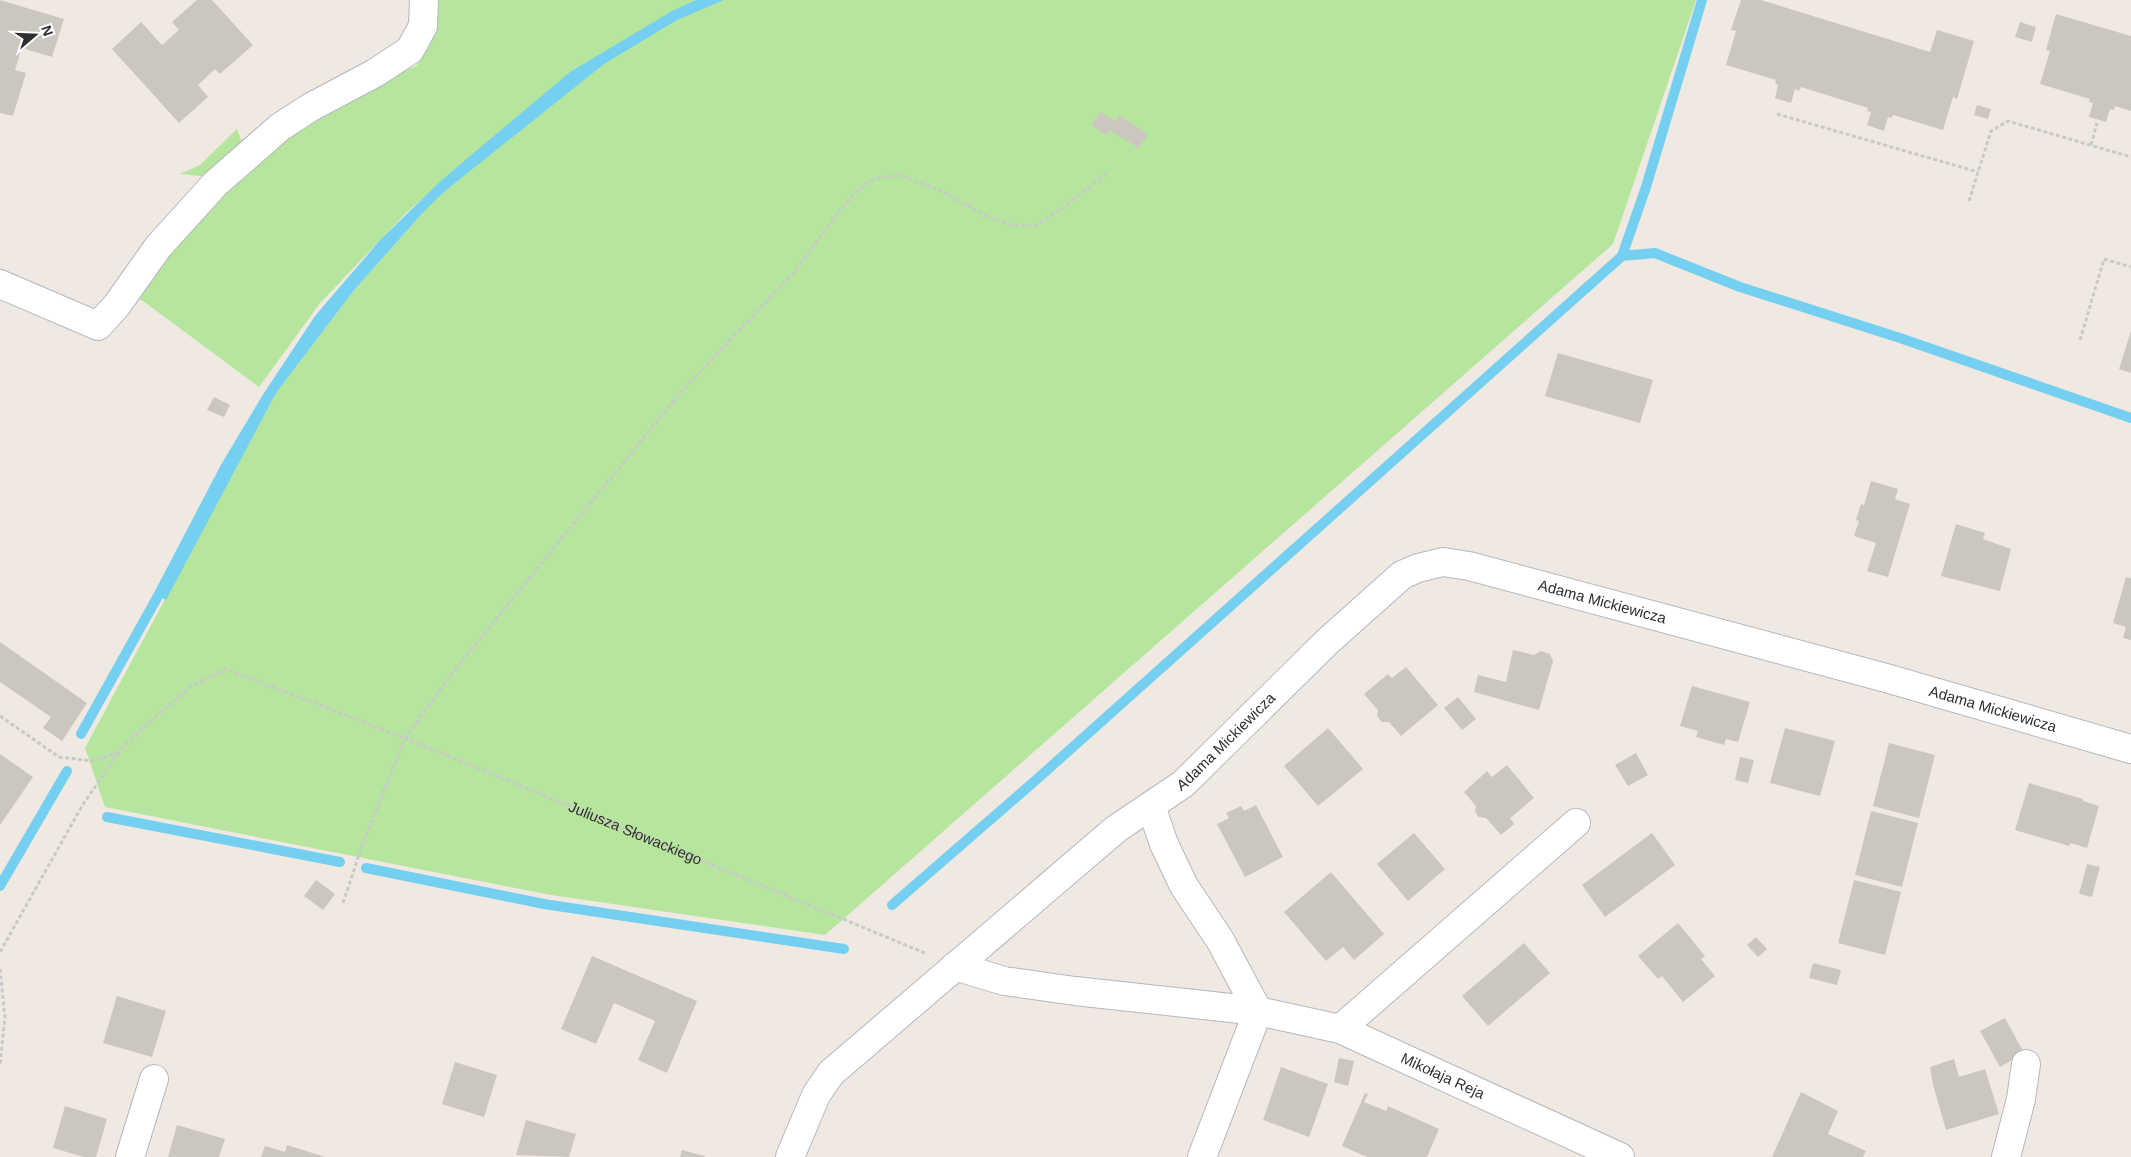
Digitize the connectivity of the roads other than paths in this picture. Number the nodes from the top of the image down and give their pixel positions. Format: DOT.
graph roads {
  1 [pos="424,0"];
  2 [pos="0,284"];
  3 [pos="2131,749"];
  4 [pos="1151,806"];
  5 [pos="1576,823"];
  6 [pos="955,966"];
  7 [pos="1258,1012"];
  8 [pos="1340,1029"];
  9 [pos="2026,1064"];
  10 [pos="154,1079"];
  11 [pos="130,1157"];
  12 [pos="790,1157"];
  13 [pos="1202,1157"];
  14 [pos="1620,1157"];
  15 [pos="2006,1157"];
  1 -- 2 [label="street"];
  3 -- 4 [label="street, Adama Mickiewicza"];
  4 -- 6 [label="street, Adama Mickiewicza"];
  4 -- 7 [label="street"];
  5 -- 8 [label="street"];
  6 -- 7 [label="street, Mikołaja Reja"];
  6 -- 12 [label="street"];
  7 -- 8 [label="street, Mikołaja Reja"];
  7 -- 13 [label="street"];
  8 -- 14 [label="street, Mikołaja Reja"];
  9 -- 15 [label="street"];
  10 -- 11 [label="street"];
}
